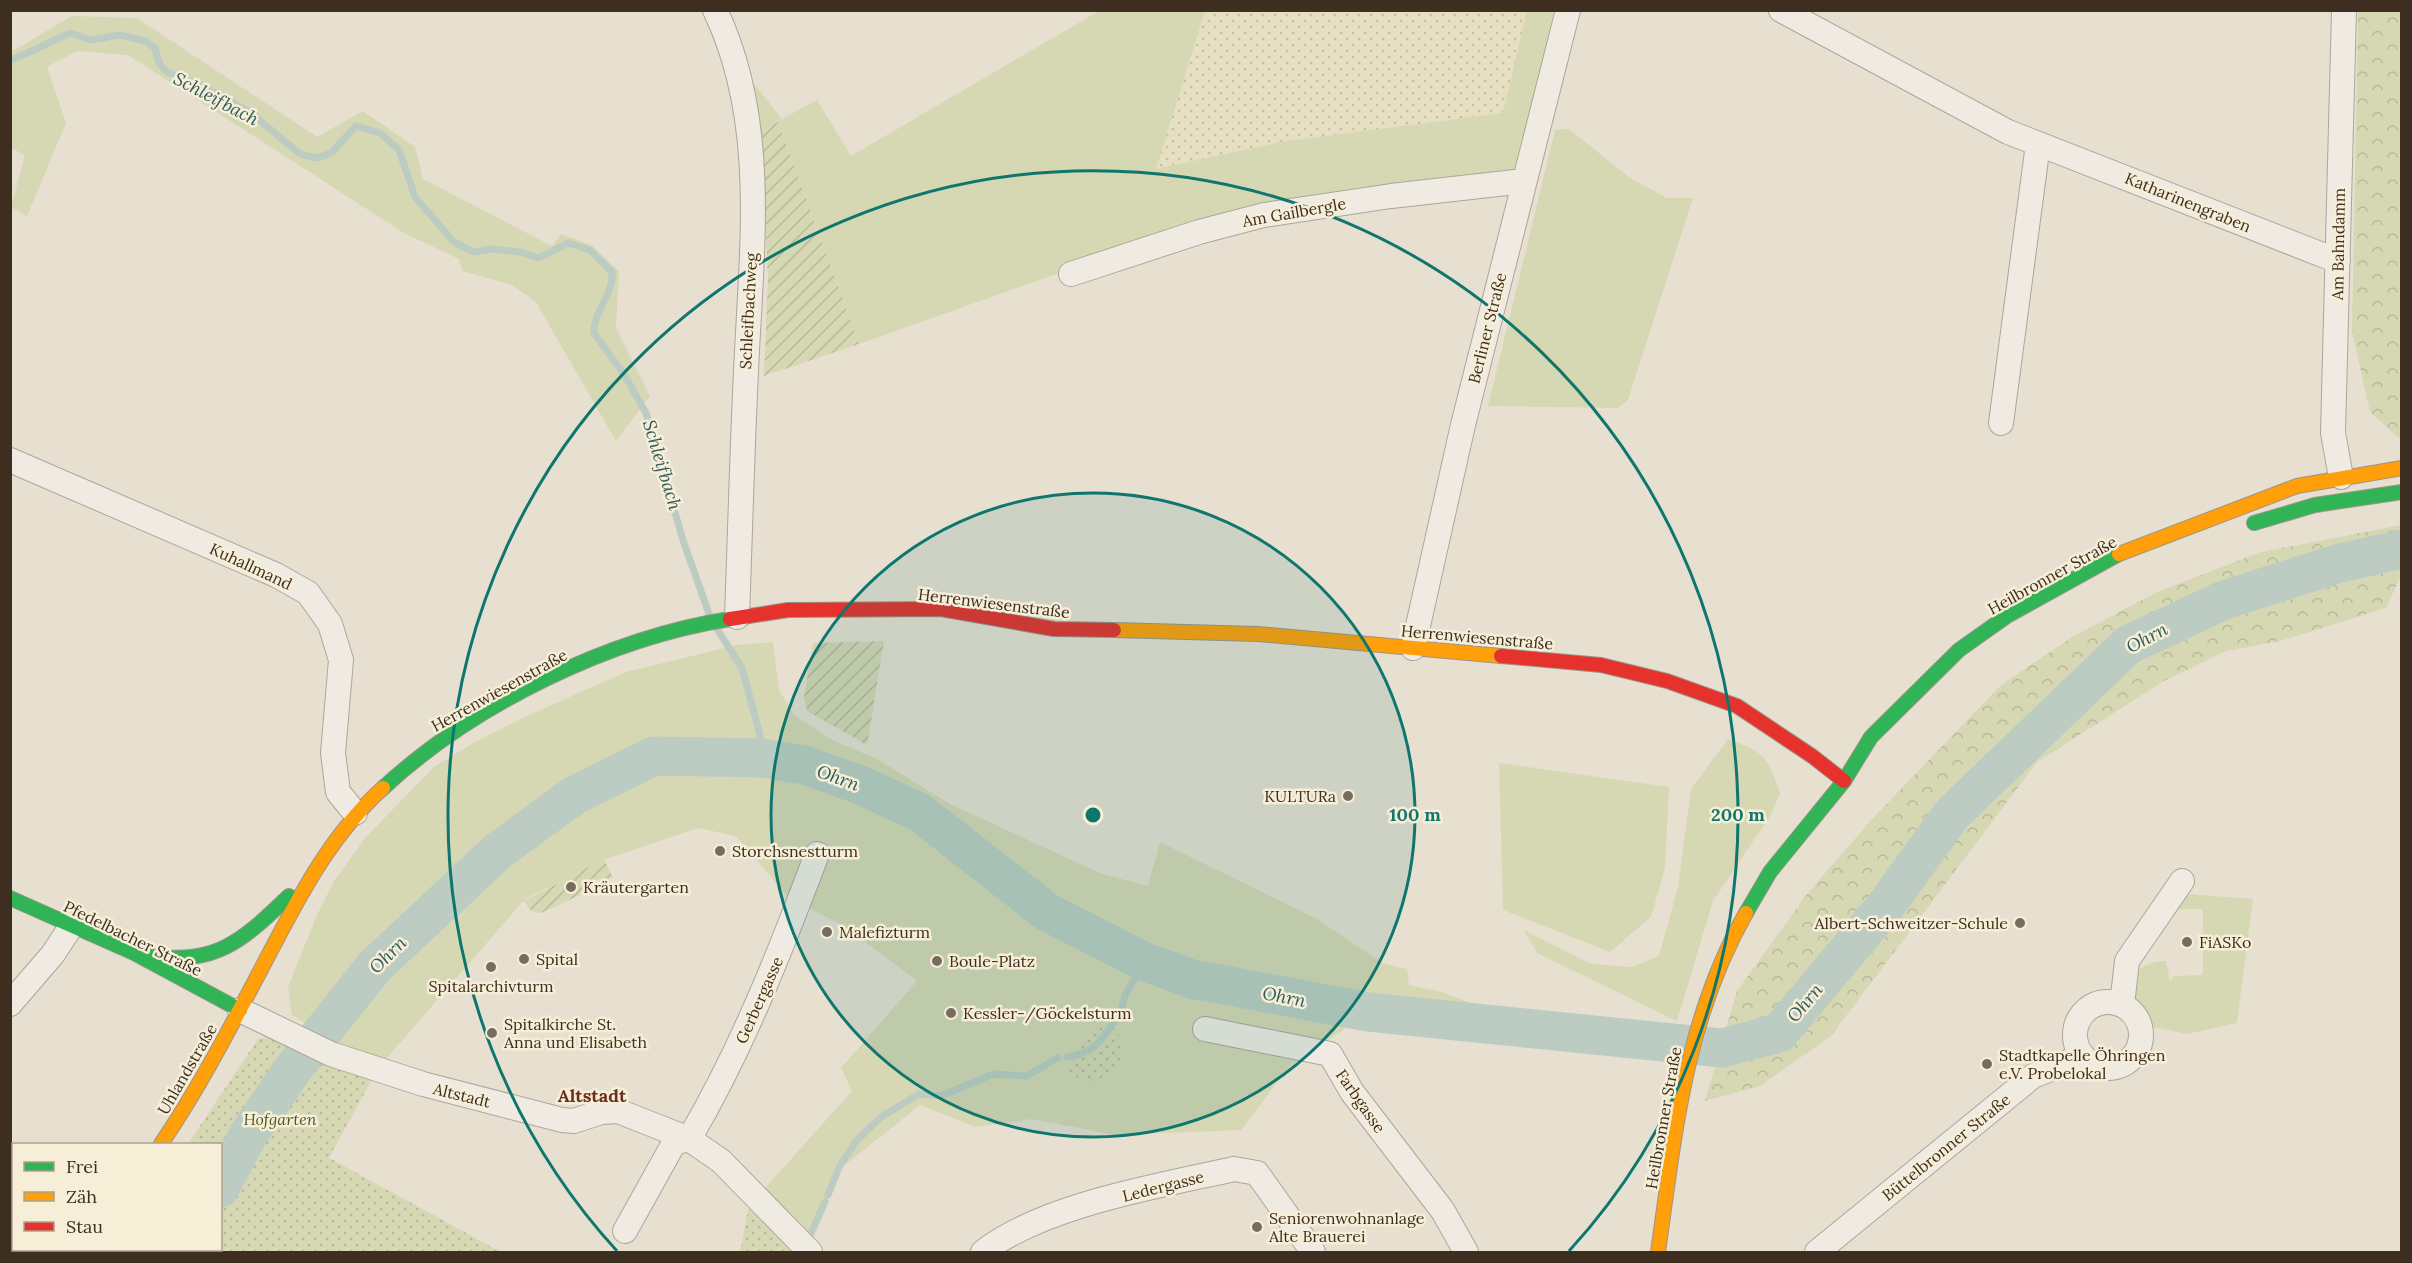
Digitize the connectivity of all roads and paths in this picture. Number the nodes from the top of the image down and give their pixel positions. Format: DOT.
graph roads {
  1 [pos="715,10"];
  2 [pos="1568,10"];
  3 [pos="1781,10"];
  4 [pos="2344,10"];
  5 [pos="2038,144"];
  6 [pos="1524,182"];
  7 [pos="2338,261"];
  8 [pos="1071,274"];
  9 [pos="2001,423"];
  10 [pos="10,460"];
  11 [pos="2402,468"];
  12 [pos="2341,477"];
  13 [pos="2402,492"];
  14 [pos="2244,526"];
  15 [pos="731,618"];
  16 [pos="1413,648"];
  17 [pos="1871,737"];
  18 [pos="1878,755"];
  19 [pos="1812,756"];
  20 [pos="1844,781"];
  21 [pos="355,813"];
  22 [pos="1814,817"];
  23 [pos="817,854"];
  24 [pos="309,876"];
  25 [pos="2182,881"];
  26 [pos="10,898"];
  27 [pos="72,925"];
  28 [pos="134,953"];
  29 [pos="10,1004"];
  30 [pos="2122,1005"];
  31 [pos="240,1010"];
  32 [pos="1205,1029"];
  33 [pos="2083,1056"];
  34 [pos="689,1139"];
  35 [pos="162,1143"];
  36 [pos="625,1231"];
  37 [pos="808,1251"];
  38 [pos="983,1252"];
  39 [pos="1313,1252"];
  40 [pos="1466,1252"];
  41 [pos="1658,1252"];
  42 [pos="1817,1252"];
  1 -- 15 [label="street, Schleifbachweg"];
  2 -- 6 [label="street, Berliner Straße"];
  3 -- 5 [label="street, Katharinengraben"];
  4 -- 7 [label="street, Am Bahndamm"];
  5 -- 7 [label="street, Katharinengraben"];
  5 -- 9 [label="street"];
  6 -- 8 [label="street, Am Gailbergle"];
  6 -- 16 [label="street, Berliner Straße"];
  7 -- 12 [label="street, Am Bahndamm"];
  10 -- 21 [label="street, Kuhallmand"];
  11 -- 12 [label="street, Heilbronner Straße"];
  12 -- 17 [label="street, Heilbronner Straße"];
  13 -- 14 [label="street"];
  15 -- 16 [label="street, Herrenwiesenstraße"];
  15 -- 21 [label="street, Herrenwiesenstraße"];
  16 -- 19 [label="street, Herrenwiesenstraße"];
  17 -- 19 [label="street"];
  17 -- 20 [label="street, Heilbronner Straße"];
  18 -- 20 [label="street, Heilbronner Straße"];
  19 -- 20 [label="street, Herrenwiesenstraße"];
  19 -- 22 [label="street"];
  20 -- 22 [label="street, Heilbronner Straße"];
  21 -- 24 [label="street, Herrenwiesenstraße"];
  22 -- 41 [label="street, Heilbronner Straße"];
  23 -- 34 [label="street, Gerbergasse"];
  24 -- 28 [label="street"];
  24 -- 31 [label="street, Herrenwiesenstraße"];
  25 -- 30 [label="street"];
  26 -- 27 [label="street, Pfedelbacher Straße"];
  27 -- 28 [label="street, Pfedelbacher Straße"];
  27 -- 29 [label="street"];
  28 -- 31 [label="street, Pfedelbacher Straße"];
  30 -- 33 [label="street"];
  30 -- 33 [label="street"];
  31 -- 34 [label="street, Altstadt"];
  31 -- 35 [label="street, Uhlandstraße"];
  32 -- 40 [label="street, Farbgasse"];
  33 -- 42 [label="street, Büttelbronner Straße"];
  34 -- 36 [label="street"];
  34 -- 37 [label="street, Altstadt"];
  38 -- 39 [label="street, Ledergasse"];
}
